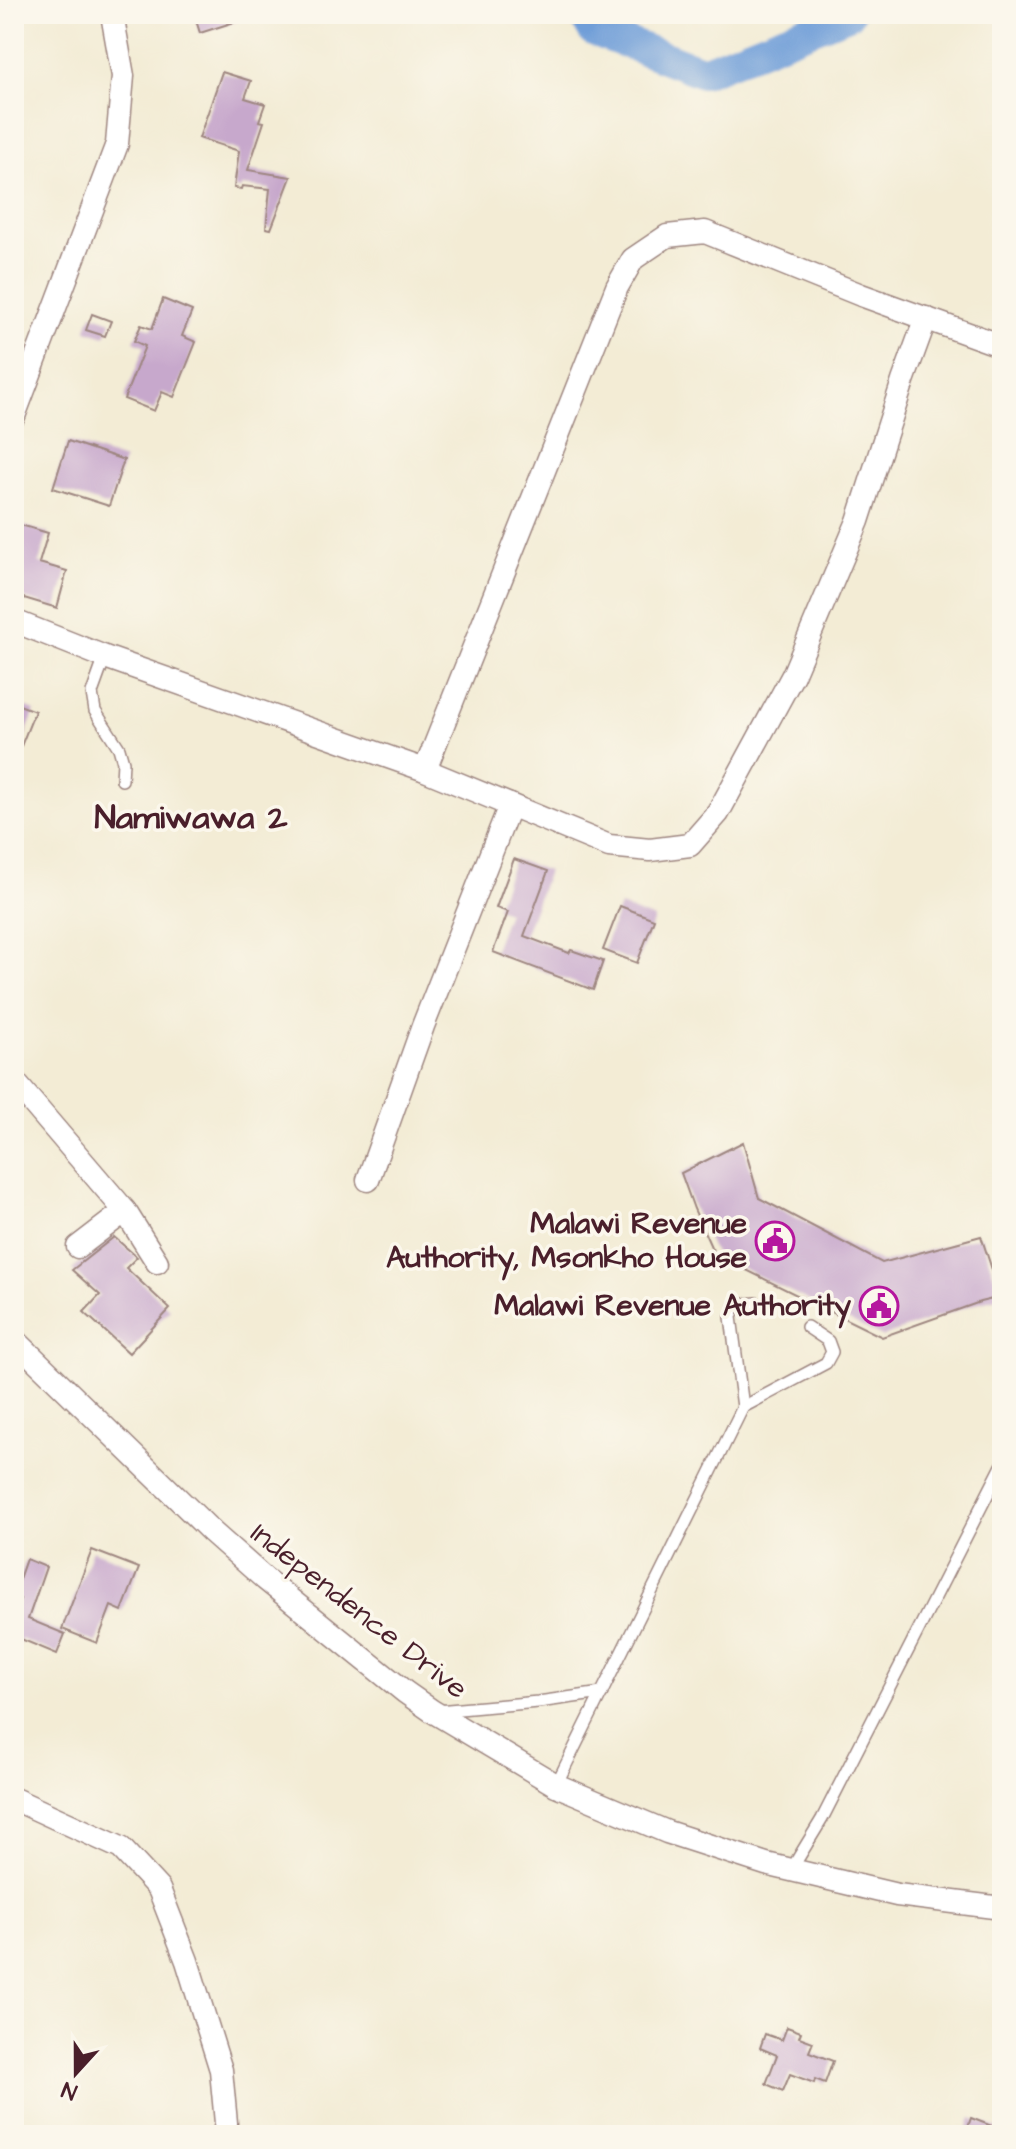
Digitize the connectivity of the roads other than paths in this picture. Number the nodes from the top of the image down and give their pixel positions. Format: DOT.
graph roads {
  1 [pos="112,14"];
  2 [pos="926,318"];
  3 [pos="1002,346"];
  4 [pos="14,416"];
  5 [pos="14,621"];
  6 [pos="105,657"];
  7 [pos="425,770"];
  8 [pos="122,780"];
  9 [pos="510,805"];
  10 [pos="14,1081"];
  11 [pos="368,1180"];
  12 [pos="125,1211"];
  13 [pos="78,1247"];
  14 [pos="157,1262"];
  15 [pos="756,1303"];
  16 [pos="807,1327"];
  17 [pos="14,1339"];
  18 [pos="743,1407"];
  19 [pos="1002,1466"];
  20 [pos="602,1693"];
  21 [pos="432,1711"];
  22 [pos="556,1785"];
  23 [pos="14,1799"];
  24 [pos="791,1870"];
  25 [pos="1002,1908"];
  26 [pos="223,2135"];
  1 -- 4 [label="street"];
  2 -- 3 [label="street"];
  2 -- 7 [label="street"];
  2 -- 9 [label="street"];
  5 -- 6 [label="street"];
  6 -- 7 [label="street"];
  6 -- 8 [label="lane"];
  7 -- 9 [label="street"];
  9 -- 11 [label="street"];
  10 -- 12 [label="street"];
  12 -- 13 [label="street"];
  12 -- 14 [label="street"];
  15 -- 18 [label="lane"];
  16 -- 18 [label="lane"];
  17 -- 21 [label="street, Independence Drive"];
  18 -- 20 [label="lane"];
  19 -- 24 [label="lane"];
  20 -- 21 [label="lane"];
  20 -- 22 [label="lane"];
  21 -- 22 [label="street, Independence Drive"];
  22 -- 24 [label="street, Independence Drive"];
  23 -- 26 [label="street"];
  24 -- 25 [label="street, Independence Drive"];
}
